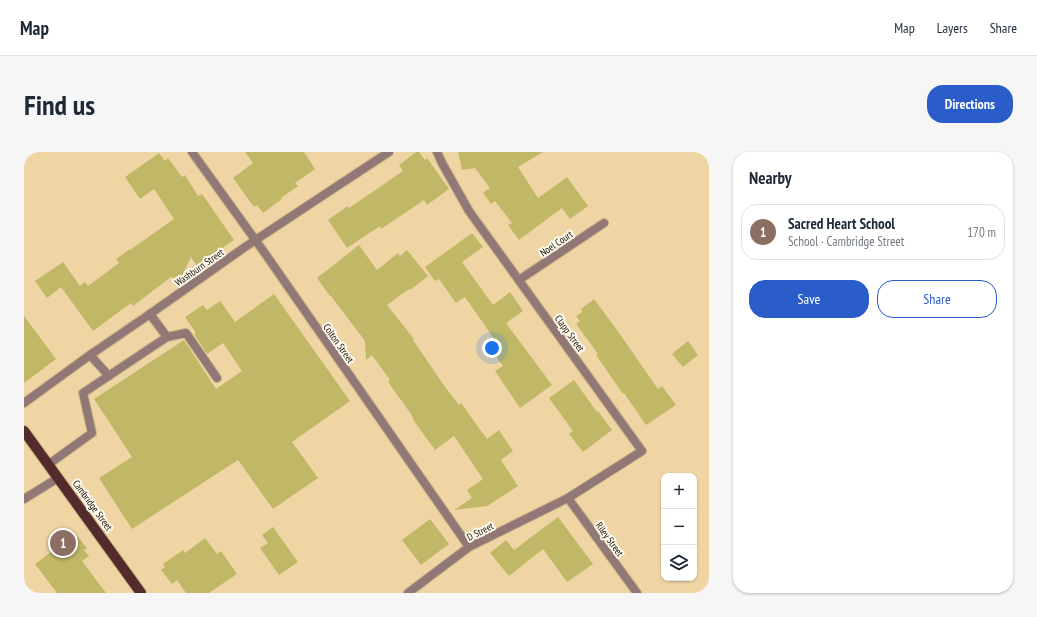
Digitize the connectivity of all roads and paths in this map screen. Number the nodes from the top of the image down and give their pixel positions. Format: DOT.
graph roads {
  1 [pos="192,152"];
  2 [pos="389,152"];
  3 [pos="437,152"];
  4 [pos="604,223"];
  5 [pos="256,240"];
  6 [pos="519,280"];
  7 [pos="150,314"];
  8 [pos="167,337"];
  9 [pos="90,355"];
  10 [pos="109,376"];
  11 [pos="217,378"];
  12 [pos="24,403"];
  13 [pos="24,431"];
  14 [pos="49,464"];
  15 [pos="58,478"];
  16 [pos="568,498"];
  17 [pos="24,499"];
  18 [pos="469,547"];
  19 [pos="141,593"];
  20 [pos="408,593"];
  21 [pos="636,593"];
  1 -- 5 [label="street, Colton Street"];
  2 -- 5 [label="street, Washburn Street"];
  3 -- 6 [label="street, Clapp Street"];
  4 -- 6 [label="street, Noel Court"];
  5 -- 7 [label="street, Washburn Street"];
  5 -- 18 [label="street, Colton Street"];
  6 -- 16 [label="street, Clapp Street"];
  7 -- 8 [label="street"];
  7 -- 9 [label="street, Washburn Street"];
  8 -- 10 [label="street"];
  8 -- 11 [label="street"];
  9 -- 10 [label="street"];
  9 -- 12 [label="street, Washburn Street"];
  10 -- 14 [label="street"];
  13 -- 14 [label="main road, Cambridge Street"];
  14 -- 15 [label="main road, Cambridge Street"];
  15 -- 17 [label="street"];
  15 -- 19 [label="main road, Cambridge Street"];
  16 -- 18 [label="street, D Street"];
  16 -- 21 [label="street, Riley Street"];
  18 -- 20 [label="street, D Street"];
}
